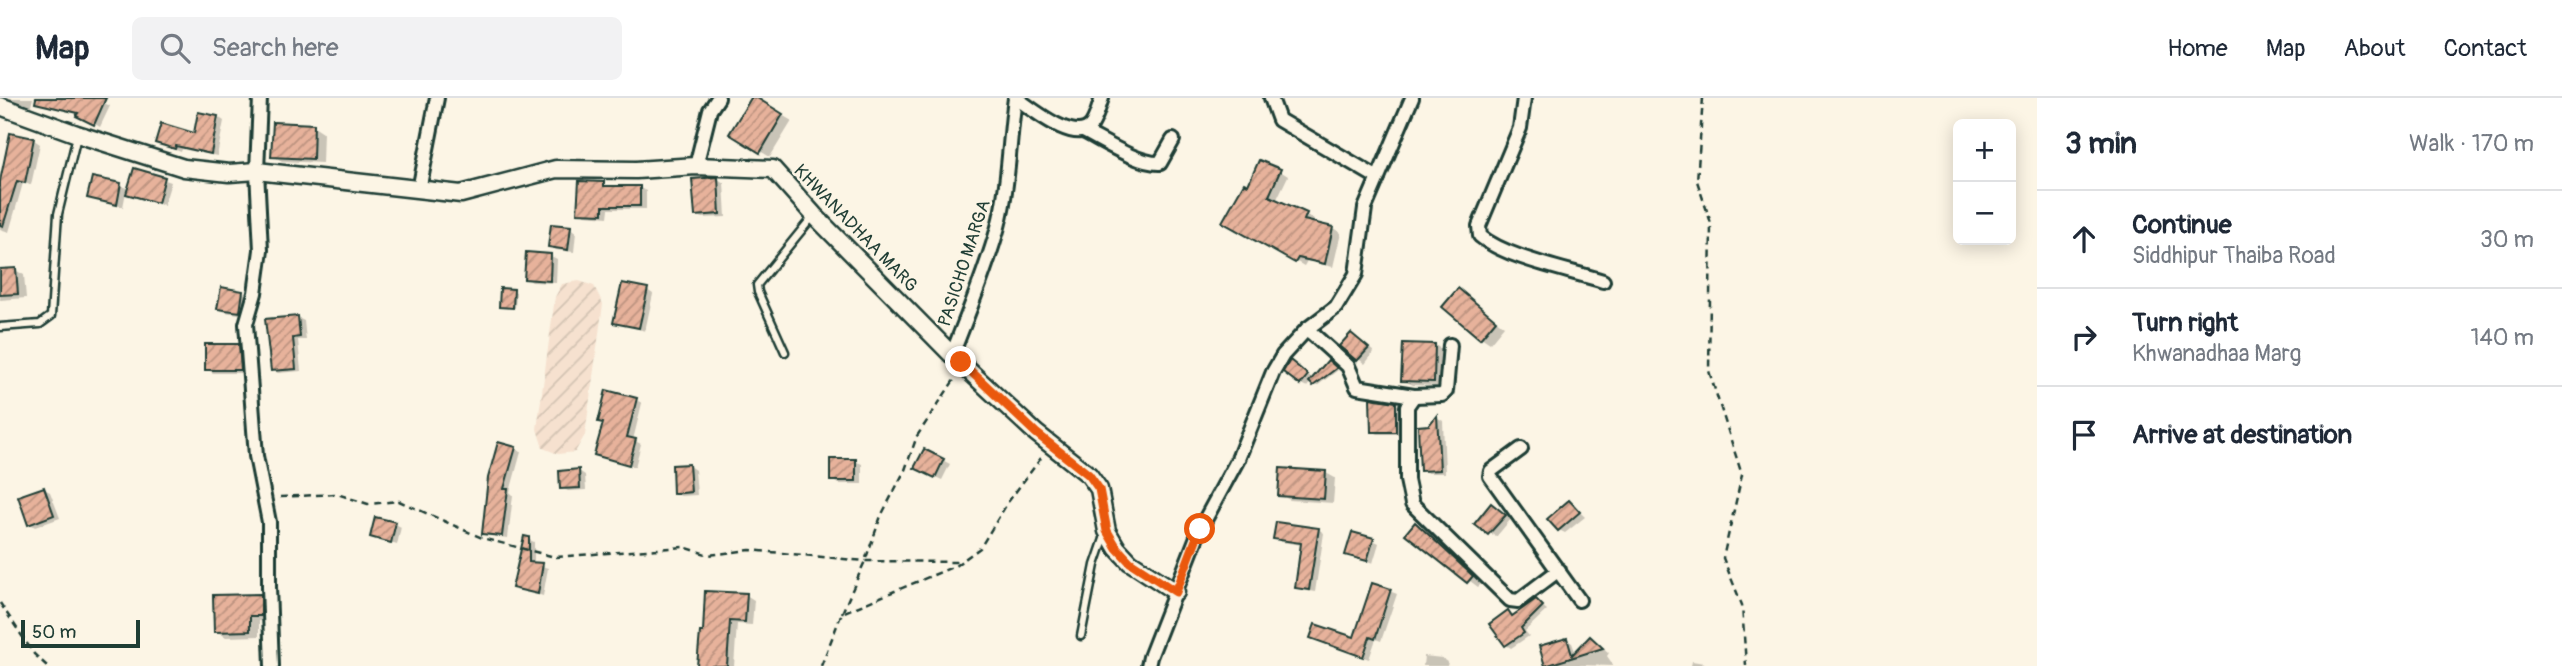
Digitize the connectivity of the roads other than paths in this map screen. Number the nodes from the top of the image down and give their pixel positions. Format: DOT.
graph roads {
  1 [pos="260,98"];
  2 [pos="437,98"];
  3 [pos="718,98"];
  4 [pos="1016,98"];
  5 [pos="1102,98"];
  6 [pos="1271,98"];
  7 [pos="1412,98"];
  8 [pos="1524,98"];
  9 [pos="0,106"];
  10 [pos="1083,131"];
  11 [pos="77,134"];
  12 [pos="1173,139"];
  13 [pos="696,166"];
  14 [pos="257,171"];
  15 [pos="1378,178"];
  16 [pos="419,190"];
  17 [pos="814,215"];
  18 [pos="1603,281"];
  19 [pos="0,327"];
  20 [pos="1307,329"];
  21 [pos="1450,345"];
  22 [pos="785,352"];
  23 [pos="958,360"];
  24 [pos="1414,396"];
  25 [pos="1521,449"];
  26 [pos="1107,531"];
  27 [pos="1559,570"];
  28 [pos="1176,592"];
  29 [pos="1580,600"];
  30 [pos="1081,636"];
  31 [pos="272,666"];
  32 [pos="1148,666"];
  1 -- 14 [label="street"];
  2 -- 16 [label="street"];
  3 -- 13 [label="street"];
  4 -- 10 [label="street"];
  4 -- 23 [label="street, PASICHO MARGA"];
  5 -- 10 [label="street"];
  6 -- 15 [label="street"];
  7 -- 15 [label="street"];
  8 -- 18 [label="street"];
  9 -- 11 [label="street, KHWANADHAA MARG"];
  10 -- 12 [label="street"];
  11 -- 14 [label="street, KHWANADHAA MARG"];
  11 -- 19 [label="lane"];
  13 -- 16 [label="street, KHWANADHAA MARG"];
  13 -- 17 [label="street, KHWANADHAA MARG"];
  14 -- 16 [label="street, KHWANADHAA MARG"];
  14 -- 31 [label="street"];
  15 -- 20 [label="street"];
  17 -- 22 [label="lane"];
  17 -- 23 [label="street, KHWANADHAA MARG"];
  20 -- 24 [label="street"];
  20 -- 28 [label="street"];
  21 -- 24 [label="street"];
  23 -- 26 [label="street, KHWANADHAA MARG"];
  24 -- 27 [label="street"];
  25 -- 27 [label="street"];
  26 -- 28 [label="street, KHWANADHAA MARG"];
  26 -- 30 [label="lane"];
  27 -- 29 [label="street"];
  28 -- 32 [label="street"];
}
